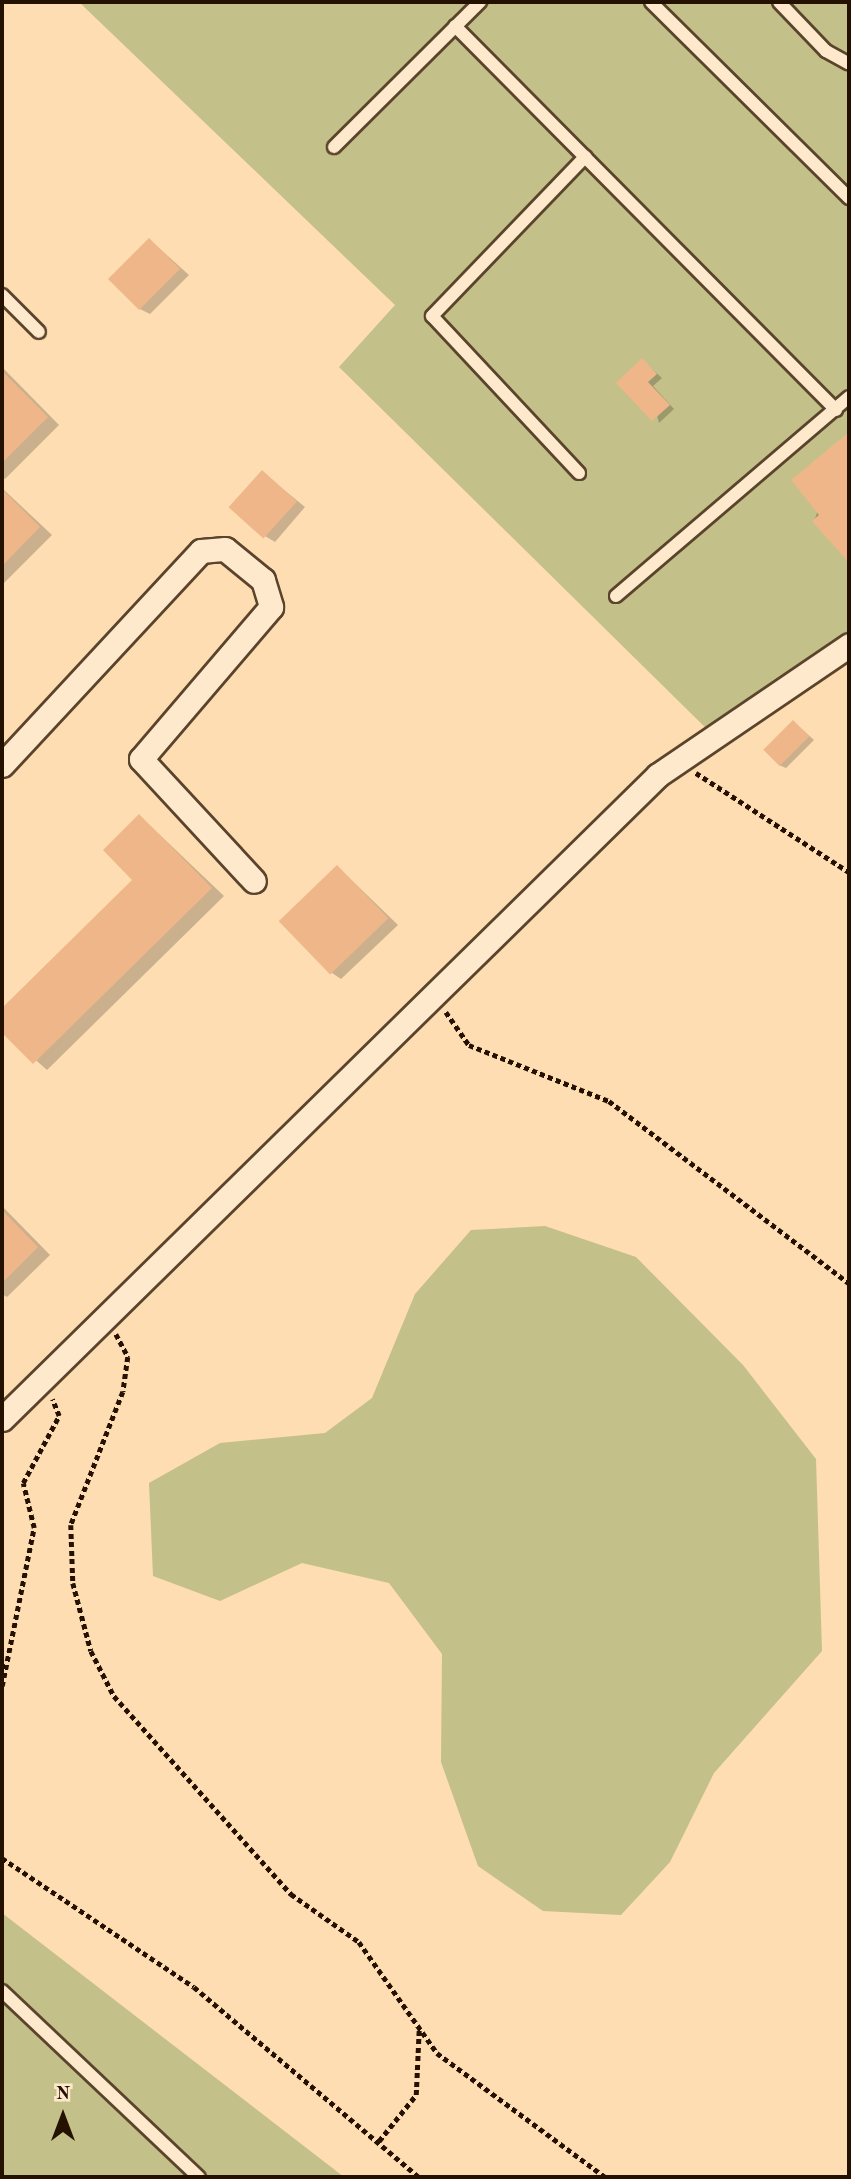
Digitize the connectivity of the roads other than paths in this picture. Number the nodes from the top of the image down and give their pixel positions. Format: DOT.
graph roads {
  1 [pos="480,2"];
  2 [pos="651,2"];
  3 [pos="779,2"];
  4 [pos="455,26"];
  5 [pos="849,64"];
  6 [pos="334,147"];
  7 [pos="584,157"];
  8 [pos="849,198"];
  9 [pos="2,296"];
  10 [pos="39,332"];
  11 [pos="849,397"];
  12 [pos="835,410"];
  13 [pos="579,473"];
  14 [pos="616,596"];
  15 [pos="849,645"];
  16 [pos="2,765"];
  17 [pos="254,881"];
  18 [pos="2,1419"];
  19 [pos="2,1991"];
  20 [pos="199,2177"];
  1 -- 4 [label="lane"];
  2 -- 8 [label="lane"];
  3 -- 5 [label="lane"];
  4 -- 6 [label="lane"];
  4 -- 7 [label="lane"];
  7 -- 12 [label="lane"];
  7 -- 13 [label="lane"];
  9 -- 10 [label="lane"];
  11 -- 12 [label="lane"];
  12 -- 14 [label="lane"];
  15 -- 18 [label="street"];
  16 -- 17 [label="street"];
  19 -- 20 [label="lane"];
}
